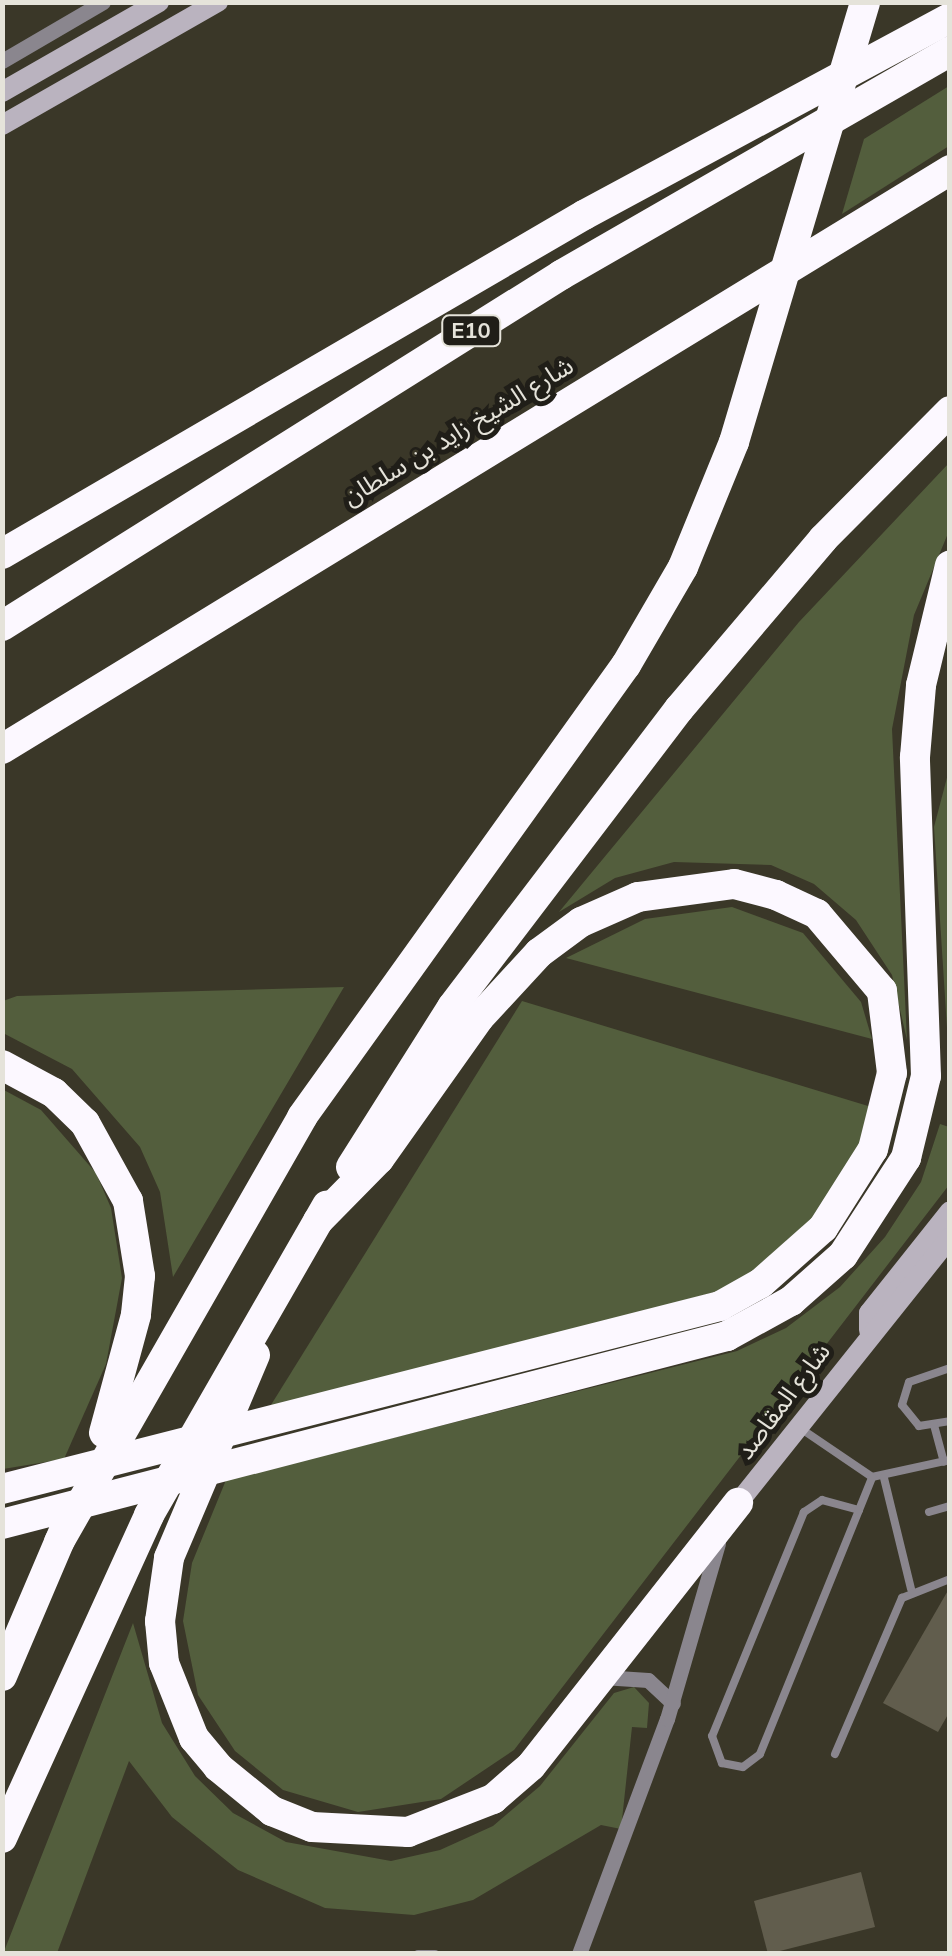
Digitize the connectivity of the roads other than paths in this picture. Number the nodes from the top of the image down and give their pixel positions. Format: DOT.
graph roads {
  1 [pos="104,2"];
  2 [pos="159,2"];
  3 [pos="218,2"];
  4 [pos="865,2"];
  5 [pos="950,18"];
  6 [pos="950,52"];
  7 [pos="2,61"];
  8 [pos="2,92"];
  9 [pos="2,124"];
  10 [pos="950,170"];
  11 [pos="950,411"];
  12 [pos="2,554"];
  13 [pos="950,565"];
  14 [pos="2,626"];
  15 [pos="2,749"];
  16 [pos="465,1013"];
  17 [pos="2,1065"];
  18 [pos="950,1211"];
  19 [pos="950,1237"];
  20 [pos="869,1330"];
  21 [pos="950,1368"];
  22 [pos="224,1398"];
  23 [pos="950,1421"];
  24 [pos="796,1425"];
  25 [pos="934,1425"];
  26 [pos="946,1461"];
  27 [pos="872,1477"];
  28 [pos="884,1478"];
  29 [pos="2,1492"];
  30 [pos="738,1504"];
  31 [pos="950,1506"];
  32 [pos="859,1510"];
  33 [pos="929,1512"];
  34 [pos="2,1524"];
  35 [pos="59,1542"];
  36 [pos="950,1579"];
  37 [pos="911,1589"];
  38 [pos="2,1676"];
  39 [pos="598,1678"];
  40 [pos="672,1702"];
  41 [pos="834,1754"];
  42 [pos="2,1838"];
  43 [pos="418,1954"];
  44 [pos="435,1954"];
  45 [pos="580,1954"];
  1 -- 7 [label="street"];
  2 -- 8 [label="street"];
  3 -- 9 [label="street"];
  4 -- 35 [label="highway"];
  5 -- 12 [label="highway"];
  6 -- 14 [label="highway, E10"];
  10 -- 15 [label="highway, شارع الشيخ زايد بن سلطان"];
  11 -- 16 [label="highway"];
  13 -- 34 [label="highway"];
  16 -- 22 [label="highway"];
  16 -- 29 [label="highway"];
  17 -- 35 [label="highway"];
  18 -- 20 [label="street, شارع المقاصد"];
  19 -- 20 [label="street, شارع المقاصد"];
  20 -- 24 [label="street, شارع المقاصد"];
  21 -- 25 [label="lane"];
  22 -- 39 [label="highway"];
  22 -- 42 [label="highway"];
  23 -- 25 [label="lane"];
  24 -- 27 [label="lane"];
  24 -- 30 [label="street, شارع المقاصد"];
  25 -- 26 [label="lane"];
  26 -- 28 [label="lane"];
  27 -- 28 [label="lane"];
  27 -- 32 [label="lane"];
  28 -- 37 [label="lane"];
  30 -- 39 [label="highway"];
  30 -- 40 [label="street"];
  31 -- 33 [label="lane"];
  32 -- 32 [label="lane"];
  35 -- 38 [label="highway"];
  36 -- 37 [label="lane"];
  37 -- 41 [label="lane"];
  39 -- 40 [label="street"];
  40 -- 45 [label="street"];
  43 -- 44 [label="lane"];
}
